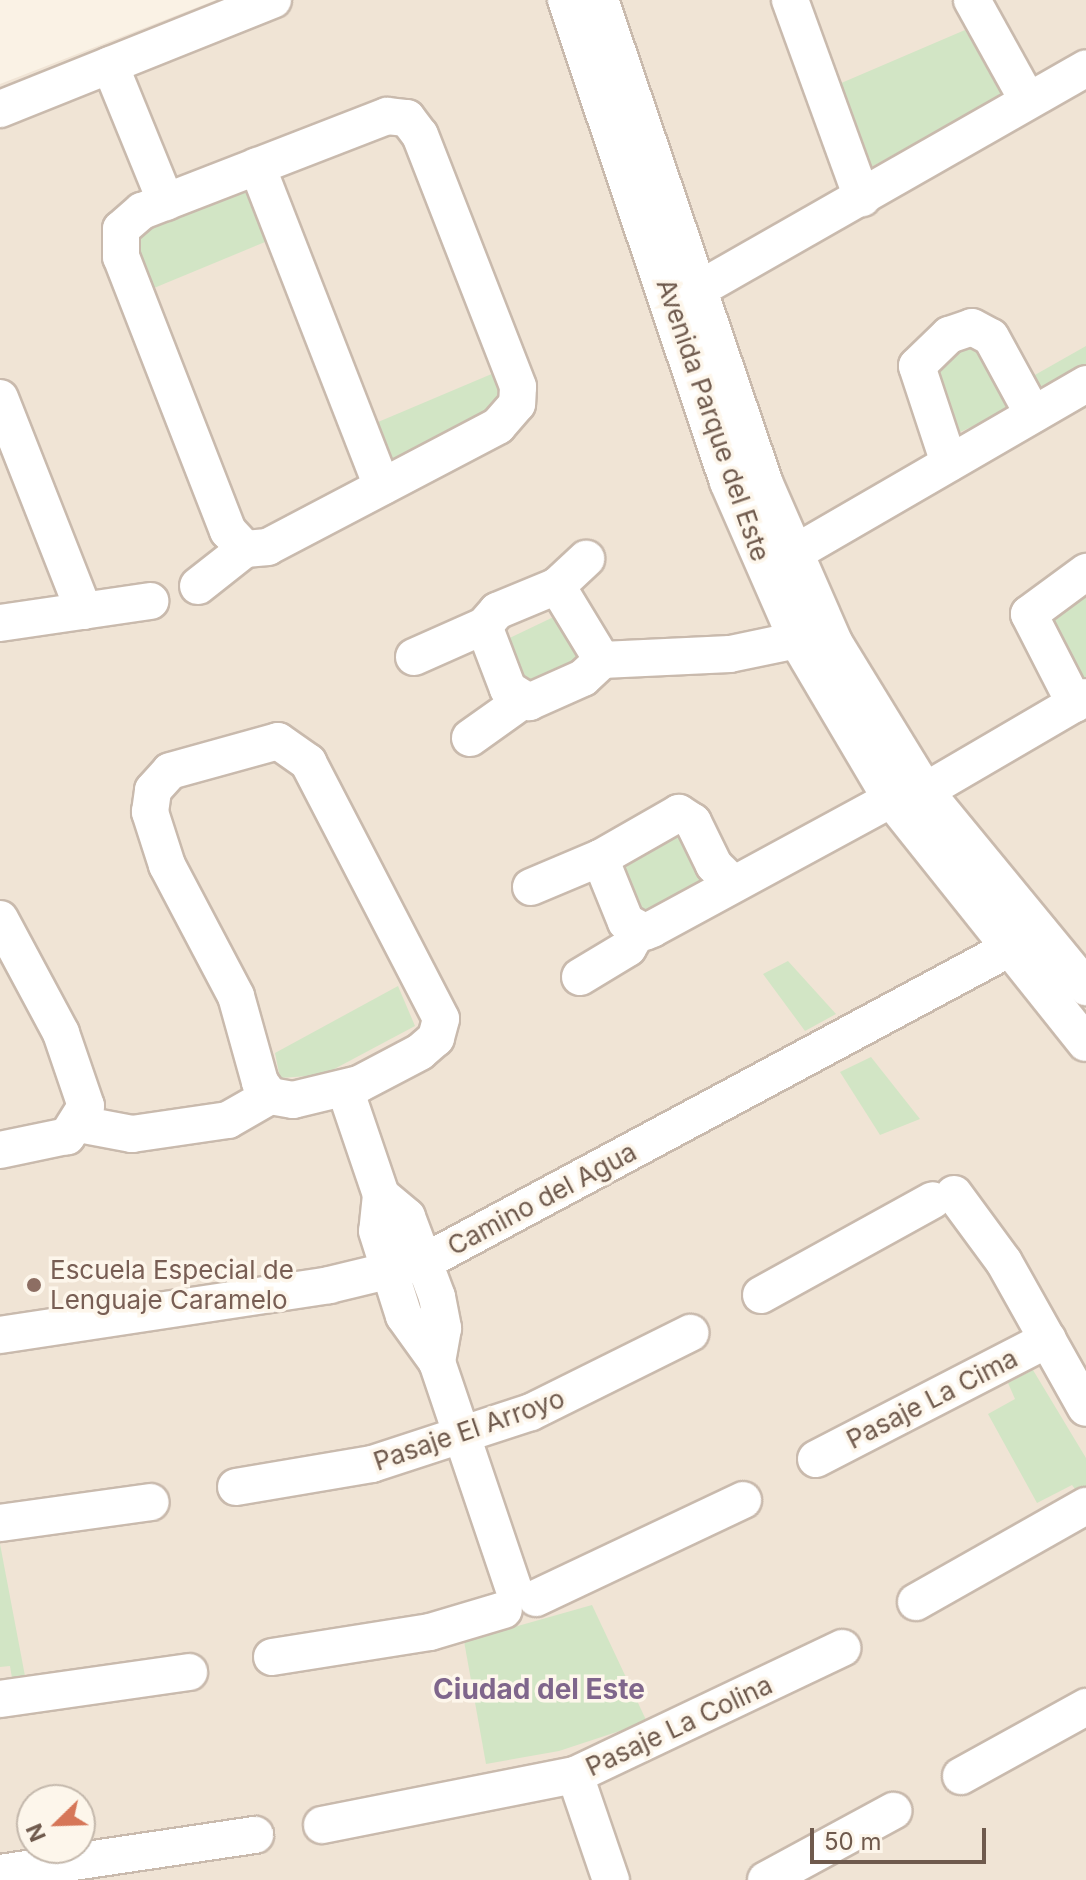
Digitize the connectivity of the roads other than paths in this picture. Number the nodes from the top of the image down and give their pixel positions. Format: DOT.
graph roads {
  1 [pos="273,0"];
  2 [pos="566,0"];
  3 [pos="600,0"];
  4 [pos="790,0"];
  5 [pos="972,0"];
  6 [pos="110,65"];
  7 [pos="1086,68"];
  8 [pos="1028,101"];
  9 [pos="0,109"];
  10 [pos="257,166"];
  11 [pos="862,198"];
  12 [pos="166,202"];
  13 [pos="701,288"];
  14 [pos="1086,384"];
  15 [pos="0,398"];
  16 [pos="1033,414"];
  17 [pos="949,463"];
  18 [pos="382,487"];
  19 [pos="245,549"];
  20 [pos="793,554"];
  21 [pos="586,559"];
  22 [pos="1086,572"];
  23 [pos="198,586"];
  24 [pos="557,586"];
  25 [pos="150,601"];
  26 [pos="84,611"];
  27 [pos="0,623"];
  28 [pos="484,626"];
  29 [pos="797,640"];
  30 [pos="414,657"];
  31 [pos="602,660"];
  32 [pos="522,701"];
  33 [pos="1080,701"];
  34 [pos="470,738"];
  35 [pos="908,795"];
  36 [pos="600,858"];
  37 [pos="733,884"];
  38 [pos="531,887"];
  39 [pos="0,919"];
  40 [pos="638,931"];
  41 [pos="1040,932"];
  42 [pos="1008,949"];
  43 [pos="580,977"];
  44 [pos="1086,987"];
  45 [pos="1086,1043"];
  46 [pos="345,1089"];
  47 [pos="270,1096"];
  48 [pos="79,1124"];
  49 [pos="0,1150"];
  50 [pos="407,1267"];
  51 [pos="761,1295"];
  52 [pos="690,1333"];
  53 [pos="0,1335"];
  54 [pos="1048,1339"];
  55 [pos="1086,1408"];
  56 [pos="462,1434"];
  57 [pos="816,1459"];
  58 [pos="236,1487"];
  59 [pos="743,1500"];
  60 [pos="151,1502"];
  61 [pos="1086,1506"];
  62 [pos="0,1523"];
  63 [pos="518,1598"];
  64 [pos="916,1602"];
  65 [pos="842,1648"];
  66 [pos="272,1657"];
  67 [pos="189,1672"];
  68 [pos="0,1699"];
  69 [pos="1086,1707"];
  70 [pos="575,1775"];
  71 [pos="961,1776"];
  72 [pos="893,1811"];
  73 [pos="322,1825"];
  74 [pos="255,1835"];
  75 [pos="0,1873"];
  76 [pos="611,1880"];
  77 [pos="766,1880"];
  1 -- 6 [label="street"];
  2 -- 29 [label="street, Avenida Parque del Este"];
  3 -- 13 [label="street, Avenida Parque del Este"];
  4 -- 11 [label="street"];
  5 -- 8 [label="street"];
  6 -- 9 [label="street"];
  6 -- 12 [label="street"];
  7 -- 8 [label="street"];
  8 -- 11 [label="street"];
  10 -- 12 [label="street"];
  10 -- 18 [label="street"];
  10 -- 18 [label="street"];
  11 -- 13 [label="street"];
  12 -- 19 [label="street"];
  13 -- 20 [label="street, Avenida Parque del Este"];
  14 -- 16 [label="street"];
  15 -- 26 [label="street"];
  16 -- 17 [label="street"];
  16 -- 17 [label="street"];
  17 -- 20 [label="street"];
  18 -- 19 [label="street"];
  19 -- 23 [label="street"];
  20 -- 35 [label="street, Avenida Parque del Este"];
  21 -- 24 [label="street"];
  22 -- 33 [label="street"];
  24 -- 28 [label="street"];
  24 -- 31 [label="street"];
  25 -- 26 [label="street"];
  26 -- 27 [label="street"];
  28 -- 30 [label="street"];
  28 -- 32 [label="street"];
  29 -- 31 [label="street"];
  29 -- 35 [label="street, Avenida Parque del Este"];
  31 -- 32 [label="street"];
  32 -- 34 [label="street"];
  33 -- 35 [label="street"];
  35 -- 37 [label="street"];
  35 -- 41 [label="street, Avenida Parque del Este"];
  35 -- 42 [label="street, Avenida Parque del Este"];
  36 -- 37 [label="street"];
  36 -- 38 [label="street"];
  36 -- 40 [label="street"];
  37 -- 40 [label="street"];
  39 -- 48 [label="street"];
  40 -- 43 [label="street"];
  41 -- 42 [label="street, Camino del Agua"];
  41 -- 44 [label="street, Avenida Parque del Este"];
  42 -- 45 [label="street, Avenida Parque del Este"];
  42 -- 50 [label="street, Camino del Agua"];
  46 -- 47 [label="street"];
  46 -- 47 [label="street"];
  46 -- 50 [label="street"];
  47 -- 48 [label="street"];
  48 -- 49 [label="street"];
  50 -- 53 [label="street, Camino del Agua"];
  50 -- 56 [label="street"];
  51 -- 54 [label="street"];
  52 -- 56 [label="street, Pasaje El Arroyo"];
  54 -- 55 [label="street"];
  54 -- 57 [label="street, Pasaje La Cima"];
  56 -- 58 [label="street, Pasaje El Arroyo"];
  56 -- 63 [label="street"];
  59 -- 63 [label="street"];
  60 -- 62 [label="street"];
  61 -- 64 [label="street"];
  63 -- 66 [label="street"];
  65 -- 70 [label="street, Pasaje La Colina"];
  67 -- 68 [label="street"];
  69 -- 71 [label="street"];
  70 -- 73 [label="street, Pasaje La Colina"];
  70 -- 76 [label="street"];
  72 -- 77 [label="street"];
  74 -- 75 [label="street"];
}
